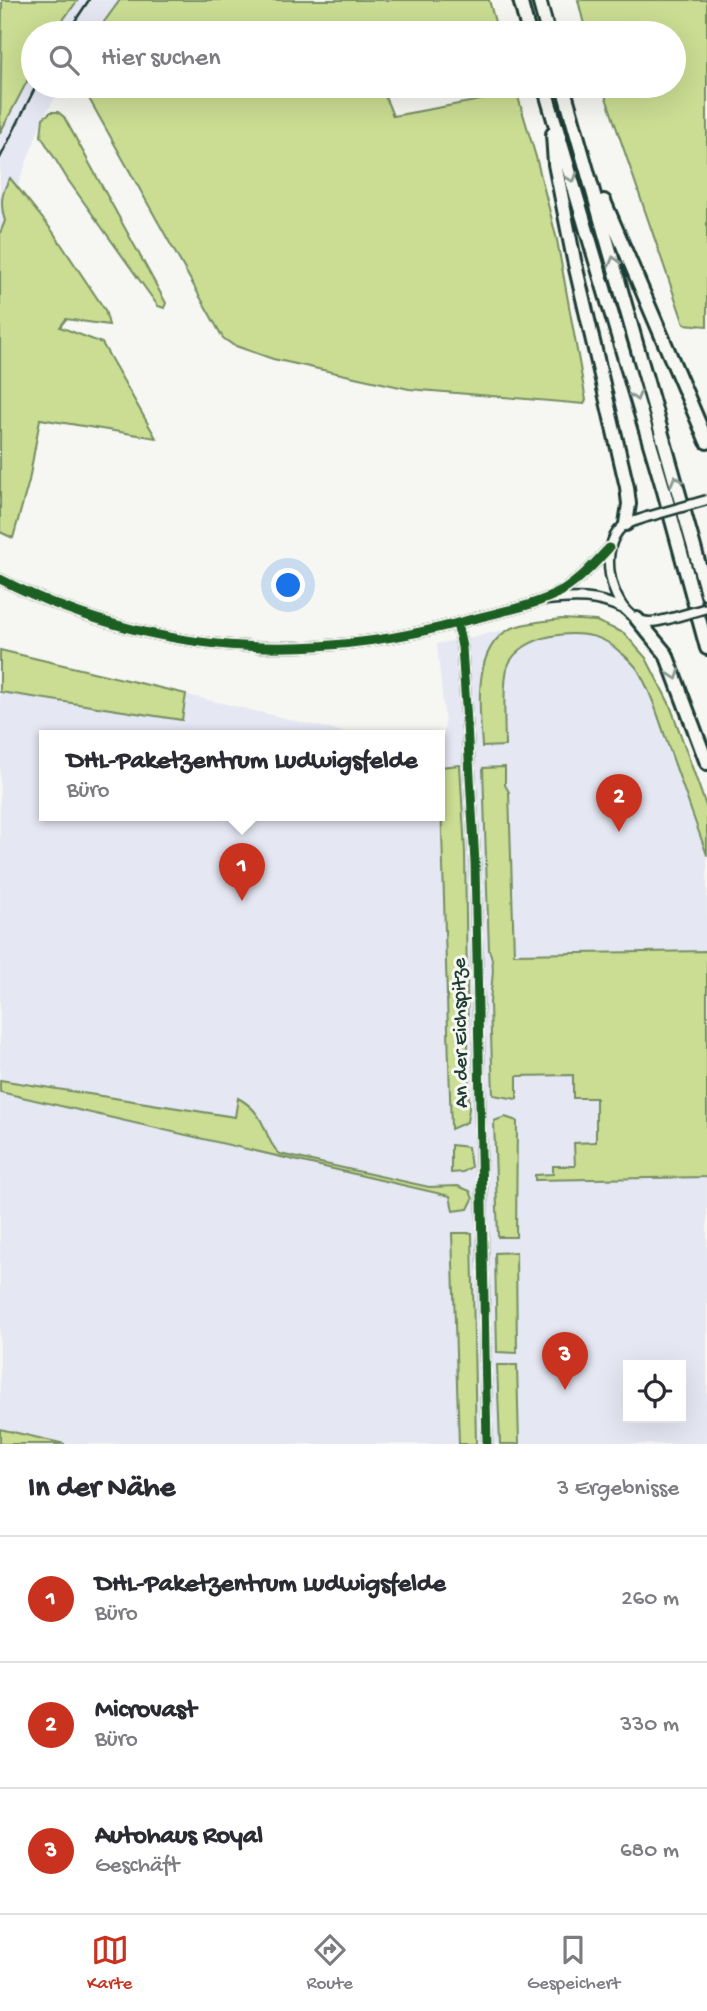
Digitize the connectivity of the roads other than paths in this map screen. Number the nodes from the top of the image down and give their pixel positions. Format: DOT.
graph roads {
  1 [pos="520,0"];
  2 [pos="539,0"];
  3 [pos="526,21"];
  4 [pos="545,21"];
  5 [pos="547,98"];
  6 [pos="566,98"];
  7 [pos="551,113"];
  8 [pos="578,138"];
  9 [pos="707,442"];
  10 [pos="707,500"];
  11 [pos="626,524"];
  12 [pos="609,548"];
  13 [pos="0,579"];
  14 [pos="707,593"];
  15 [pos="537,601"];
  16 [pos="707,608"];
  17 [pos="623,609"];
  18 [pos="637,620"];
  19 [pos="457,623"];
  20 [pos="707,648"];
  21 [pos="707,763"];
  22 [pos="487,1444"];
  1 -- 3 [label="highway"];
  2 -- 4 [label="highway"];
  5 -- 7 [label="highway"];
  6 -- 8 [label="highway"];
  7 -- 11 [label="highway"];
  7 -- 20 [label="highway, one-way"];
  8 -- 9 [label="highway"];
  14 -- 8 [label="highway, one-way"];
  10 -- 11 [label="street, bridge"];
  11 -- 12 [label="street"];
  12 -- 15 [label="street"];
  12 -- 17 [label="street"];
  13 -- 19 [label="street"];
  15 -- 17 [label="street"];
  15 -- 19 [label="street"];
  16 -- 18 [label="street, bridge"];
  17 -- 18 [label="street"];
  18 -- 21 [label="highway, one-way"];
  19 -- 22 [label="street, An der Eichspitze"];
}
